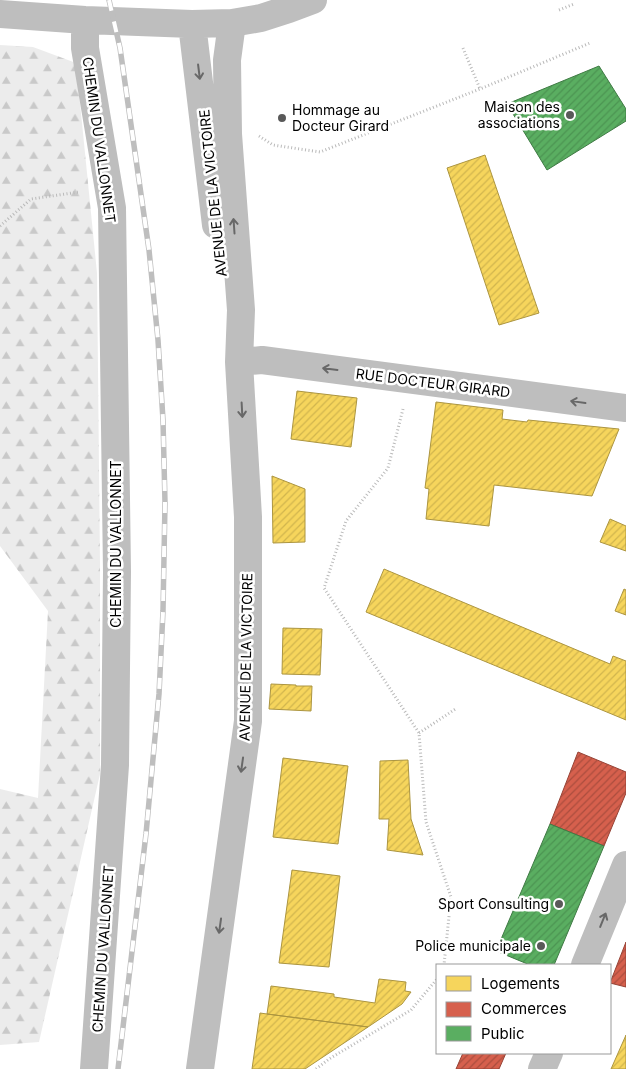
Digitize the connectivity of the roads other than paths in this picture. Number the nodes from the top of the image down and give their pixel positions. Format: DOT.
graph roads {
  1 [pos="313,0"];
  2 [pos="0,14"];
  3 [pos="85,20"];
  4 [pos="232,23"];
  5 [pos="192,24"];
  6 [pos="239,362"];
  7 [pos="626,408"];
  8 [pos="626,865"];
  9 [pos="585,964"];
  10 [pos="549,1054"];
  11 [pos="94,1069"];
  12 [pos="200,1069"];
  13 [pos="542,1069"];
  1 -- 4 [label="street"];
  2 -- 3 [label="street"];
  3 -- 5 [label="street"];
  3 -- 11 [label="street, CHEMIN DU VALLONNET"];
  4 -- 5 [label="street"];
  6 -- 4 [label="street, AVENUE DE LA VICTOIRE, one-way"];
  5 -- 6 [label="street, AVENUE DE LA VICTOIRE, one-way"];
  7 -- 6 [label="street, RUE DOCTEUR GIRARD, one-way"];
  6 -- 12 [label="street, AVENUE DE LA VICTOIRE, one-way"];
  9 -- 8 [label="street, one-way"];
  10 -- 13 [label="street"];
}
